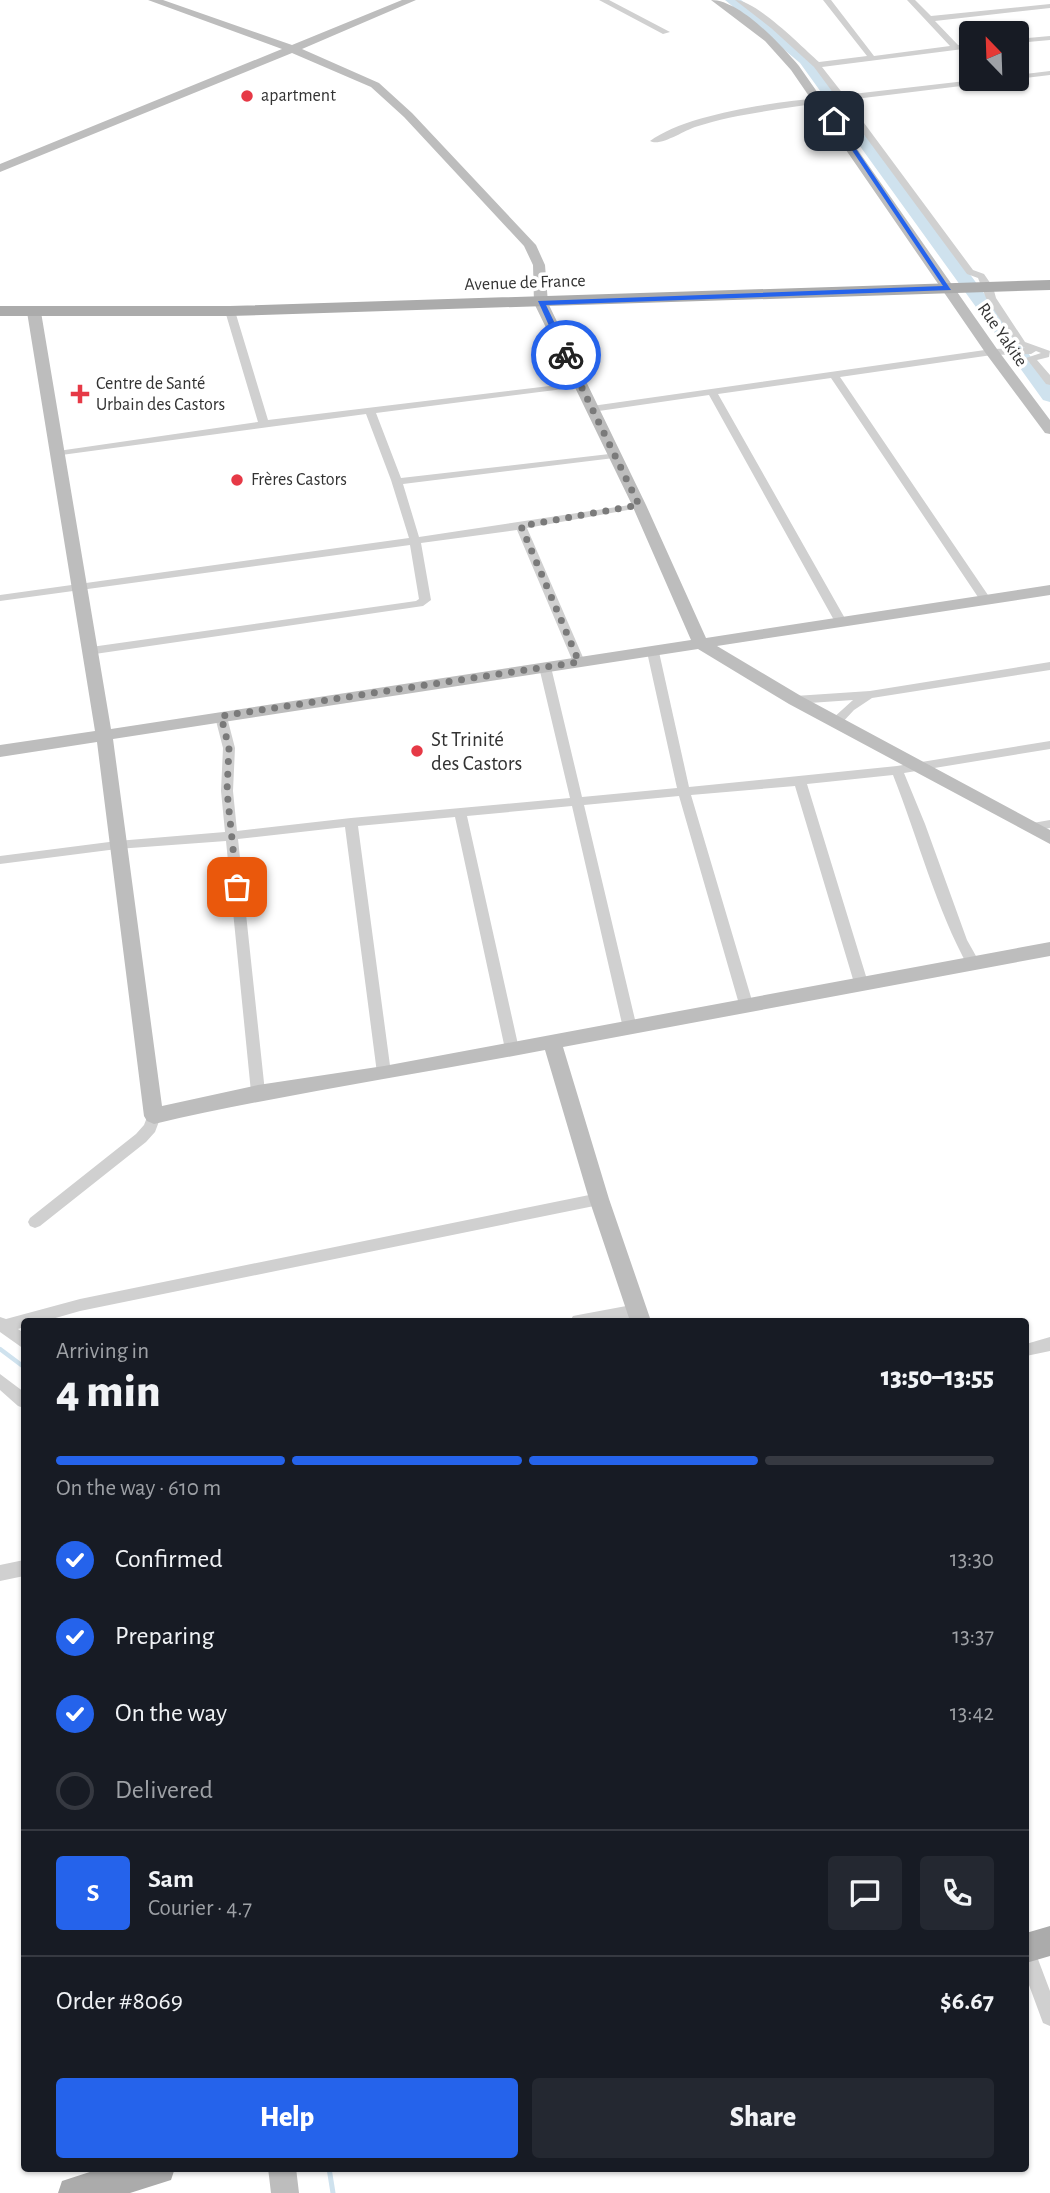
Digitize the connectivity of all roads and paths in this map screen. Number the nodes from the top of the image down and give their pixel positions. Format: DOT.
graph roads {
  1 [pos="153,0"];
  2 [pos="411,0"];
  3 [pos="603,0"];
  4 [pos="716,0"];
  5 [pos="739,0"];
  6 [pos="827,0"];
  7 [pos="911,0"];
  8 [pos="1050,6"];
  9 [pos="929,19"];
  10 [pos="666,32"];
  11 [pos="1049,39"];
  12 [pos="1029,40"];
  13 [pos="956,48"];
  14 [pos="959,48"];
  15 [pos="293,49"];
  16 [pos="872,58"];
  17 [pos="817,65"];
  18 [pos="1050,73"];
  19 [pos="1029,76"];
  20 [pos="959,84"];
  21 [pos="841,98"];
  22 [pos="820,100"];
  23 [pos="653,141"];
  24 [pos="0,168"];
  25 [pos="1050,285"];
  26 [pos="985,287"];
  27 [pos="954,288"];
  28 [pos="541,303"];
  29 [pos="0,311"];
  30 [pos="230,311"];
  31 [pos="34,312"];
  32 [pos="1048,351"];
  33 [pos="995,352"];
  34 [pos="834,375"];
  35 [pos="1050,382"];
  36 [pos="579,384"];
  37 [pos="712,392"];
  38 [pos="592,408"];
  39 [pos="370,411"];
  40 [pos="264,424"];
  41 [pos="1050,430"];
  42 [pos="58,454"];
  43 [pos="614,455"];
  44 [pos="396,482"];
  45 [pos="639,505"];
  46 [pos="521,526"];
  47 [pos="414,540"];
  48 [pos="77,587"];
  49 [pos="1050,590"];
  50 [pos="0,598"];
  51 [pos="986,601"];
  52 [pos="841,621"];
  53 [pos="700,643"];
  54 [pos="88,651"];
  55 [pos="653,652"];
  56 [pos="579,662"];
  57 [pos="1050,666"];
  58 [pos="545,667"];
  59 [pos="870,695"];
  60 [pos="795,700"];
  61 [pos="221,716"];
  62 [pos="836,722"];
  63 [pos="104,735"];
  64 [pos="1050,745"];
  65 [pos="0,751"];
  66 [pos="917,767"];
  67 [pos="897,770"];
  68 [pos="800,781"];
  69 [pos="684,793"];
  70 [pos="576,803"];
  71 [pos="460,812"];
  72 [pos="351,822"];
  73 [pos="1050,824"];
  74 [pos="1031,827"];
  75 [pos="231,836"];
  76 [pos="1050,838"];
  77 [pos="117,845"];
  78 [pos="0,860"];
  79 [pos="1050,949"];
  80 [pos="974,965"];
  81 [pos="862,986"];
  82 [pos="746,1004"];
  83 [pos="630,1028"];
  84 [pos="552,1042"];
  85 [pos="513,1049"];
  86 [pos="384,1073"];
  87 [pos="258,1093"];
  88 [pos="154,1116"];
  89 [pos="599,1199"];
  90 [pos="35,1222"];
  91 [pos="639,1315"];
  92 [pos="27,1318"];
  93 [pos="608,1318"];
  94 [pos="21,1319"];
  95 [pos="2,1324"];
  96 [pos="21,1340"];
  97 [pos="1050,1344"];
  98 [pos="1029,1349"];
  99 [pos="0,1381"];
  100 [pos="21,1398"];
  101 [pos="21,1569"];
  102 [pos="0,1573"];
  103 [pos="1050,1941"];
  104 [pos="1029,1947"];
  105 [pos="1029,1961"];
  106 [pos="1050,2016"];
  107 [pos="145,2172"];
  108 [pos="282,2172"];
  109 [pos="74,2193"];
  110 [pos="285,2193"];
  1 -- 15 [label="street"];
  2 -- 15 [label="street"];
  3 -- 10 [label="street"];
  4 -- 22 [label="street, Rue Yakite"];
  5 -- 17 [label="street"];
  6 -- 16 [label="street"];
  7 -- 9 [label="street"];
  8 -- 9 [label="street"];
  9 -- 13 [label="street"];
  11 -- 12 [label="street"];
  13 -- 14 [label="street"];
  13 -- 16 [label="street"];
  15 -- 24 [label="street"];
  15 -- 28 [label="street"];
  16 -- 17 [label="street"];
  17 -- 21 [label="street"];
  18 -- 19 [label="street"];
  20 -- 21 [label="street"];
  21 -- 26 [label="street"];
  22 -- 23 [label="street"];
  22 -- 27 [label="street, Rue Yakite"];
  25 -- 26 [label="main road, Avenue de France"];
  26 -- 27 [label="main road, Avenue de France"];
  26 -- 32 [label="street"];
  27 -- 28 [label="main road, Avenue de France"];
  27 -- 33 [label="street, Rue Yakite"];
  28 -- 30 [label="main road, Avenue de France"];
  28 -- 36 [label="street"];
  29 -- 31 [label="main road, Avenue de France"];
  30 -- 31 [label="main road, Avenue de France"];
  30 -- 40 [label="street"];
  31 -- 42 [label="street"];
  32 -- 33 [label="street"];
  32 -- 35 [label="street"];
  33 -- 34 [label="street"];
  33 -- 41 [label="street, Rue Yakite"];
  34 -- 37 [label="street"];
  34 -- 51 [label="street"];
  36 -- 38 [label="street"];
  36 -- 39 [label="street"];
  37 -- 38 [label="street"];
  37 -- 52 [label="street"];
  38 -- 43 [label="street"];
  39 -- 40 [label="street"];
  39 -- 44 [label="street"];
  40 -- 42 [label="street"];
  42 -- 48 [label="street"];
  43 -- 44 [label="street"];
  43 -- 45 [label="street"];
  44 -- 47 [label="street"];
  45 -- 46 [label="street"];
  45 -- 53 [label="street"];
  46 -- 47 [label="street"];
  46 -- 56 [label="street"];
  47 -- 48 [label="street"];
  47 -- 54 [label="street"];
  48 -- 50 [label="street"];
  48 -- 54 [label="street"];
  49 -- 51 [label="street"];
  51 -- 52 [label="street"];
  52 -- 53 [label="street"];
  53 -- 55 [label="street"];
  53 -- 60 [label="street"];
  54 -- 63 [label="street"];
  55 -- 56 [label="street"];
  55 -- 69 [label="street"];
  56 -- 58 [label="street"];
  57 -- 59 [label="street"];
  58 -- 61 [label="street"];
  58 -- 70 [label="street"];
  59 -- 60 [label="street"];
  59 -- 62 [label="street"];
  60 -- 62 [label="street"];
  61 -- 63 [label="street"];
  61 -- 75 [label="street"];
  62 -- 66 [label="street"];
  63 -- 65 [label="street"];
  63 -- 77 [label="street"];
  64 -- 66 [label="street"];
  66 -- 67 [label="street"];
  66 -- 74 [label="street"];
  67 -- 68 [label="street"];
  67 -- 80 [label="street"];
  68 -- 69 [label="street"];
  68 -- 81 [label="street"];
  69 -- 70 [label="street"];
  69 -- 82 [label="street"];
  70 -- 71 [label="street"];
  70 -- 83 [label="street"];
  71 -- 72 [label="street"];
  71 -- 85 [label="street"];
  72 -- 75 [label="street"];
  72 -- 86 [label="street"];
  73 -- 74 [label="street"];
  74 -- 76 [label="street"];
  75 -- 77 [label="street"];
  75 -- 87 [label="street"];
  77 -- 78 [label="street"];
  77 -- 88 [label="street"];
  79 -- 80 [label="street"];
  80 -- 81 [label="street"];
  81 -- 82 [label="street"];
  82 -- 83 [label="street"];
  83 -- 84 [label="street"];
  84 -- 85 [label="street"];
  84 -- 89 [label="street"];
  85 -- 86 [label="street"];
  86 -- 87 [label="street"];
  87 -- 88 [label="street"];
  88 -- 90 [label="street"];
  89 -- 91 [label="street"];
  89 -- 92 [label="street"];
  91 -- 93 [label="street"];
  94 -- 95 [label="street"];
  95 -- 96 [label="street"];
  97 -- 98 [label="street"];
  99 -- 100 [label="street"];
  101 -- 102 [label="street"];
  103 -- 104 [label="main road"];
  105 -- 106 [label="street"];
  107 -- 109 [label="main road"];
  108 -- 110 [label="street"];
}
